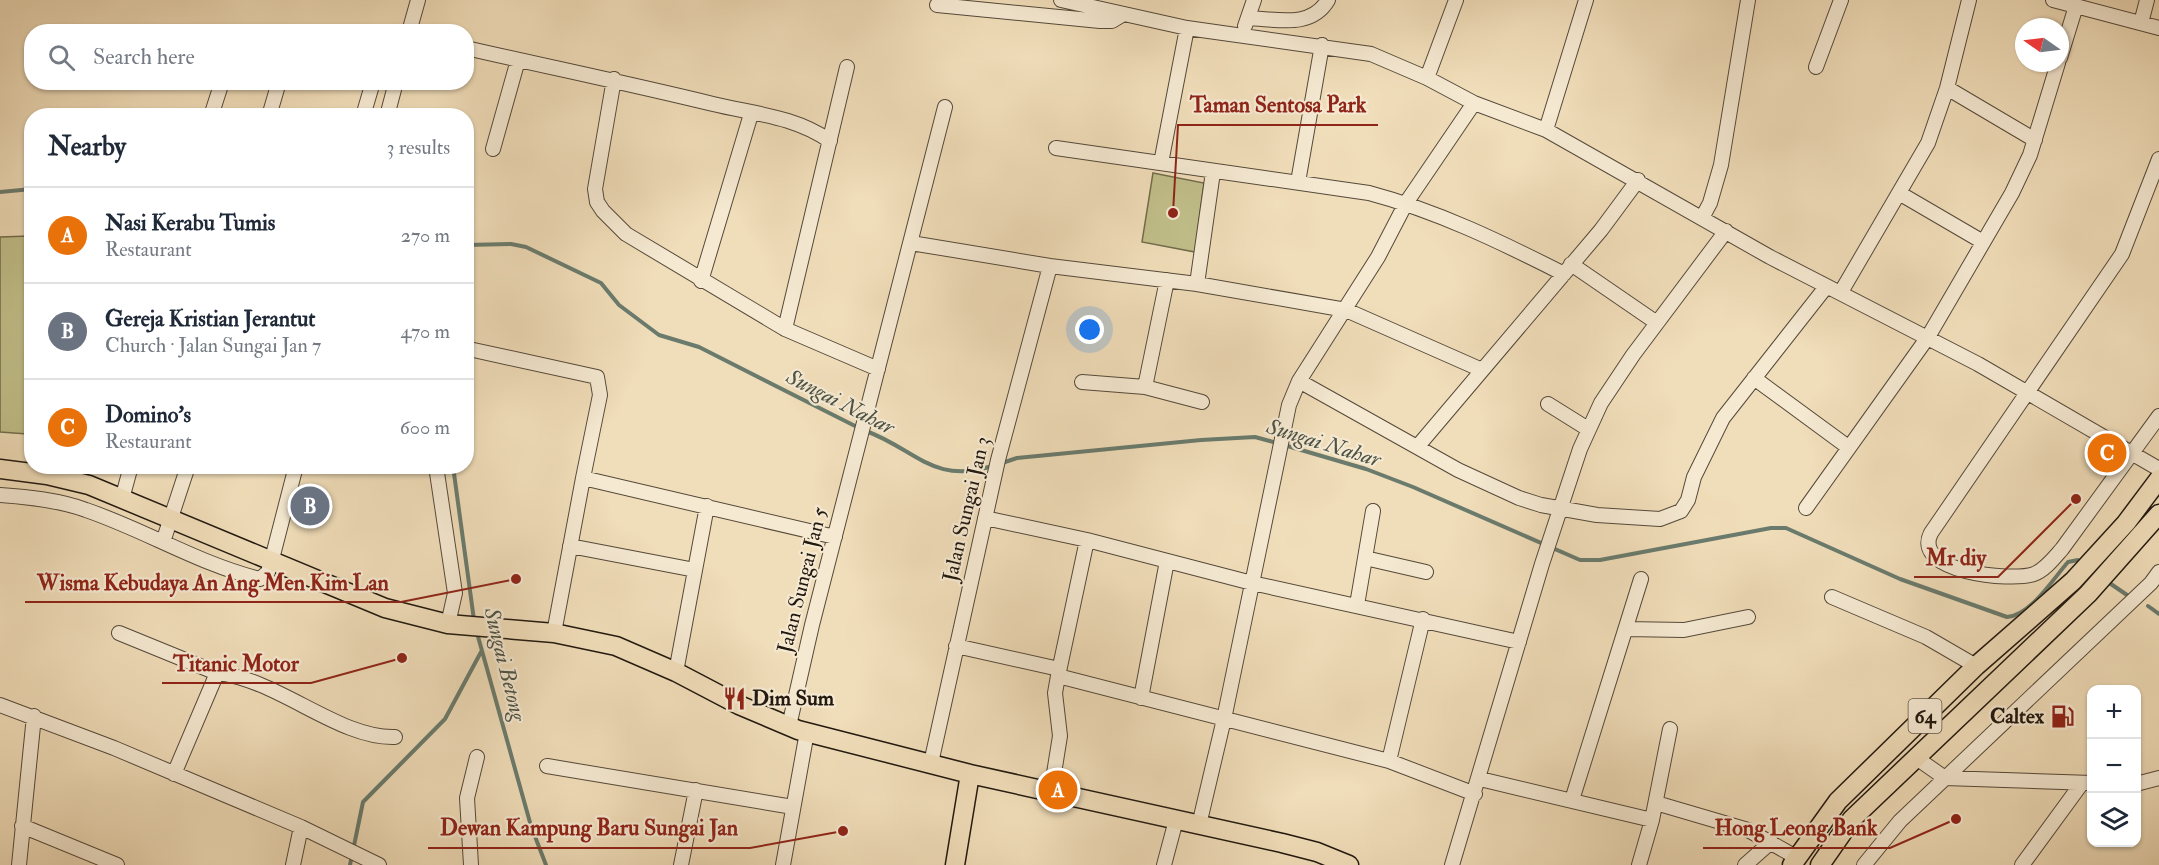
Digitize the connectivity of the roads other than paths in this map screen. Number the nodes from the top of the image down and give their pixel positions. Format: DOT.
graph roads {
  1 [pos="418,0"];
  2 [pos="1061,0"];
  3 [pos="1254,0"];
  4 [pos="1328,0"];
  5 [pos="1456,0"];
  6 [pos="1586,0"];
  7 [pos="1748,0"];
  8 [pos="1841,0"];
  9 [pos="1969,0"];
  10 [pos="2053,0"];
  11 [pos="2147,0"];
  12 [pos="937,5"];
  13 [pos="2076,6"];
  14 [pos="1122,15"];
  15 [pos="1248,18"];
  16 [pos="2141,23"];
  17 [pos="411,24"];
  18 [pos="1187,28"];
  19 [pos="2159,28"];
  20 [pos="2069,29"];
  21 [pos="1242,35"];
  22 [pos="1322,45"];
  23 [pos="474,50"];
  24 [pos="518,60"];
  25 [pos="1816,67"];
  26 [pos="847,68"];
  27 [pos="2055,72"];
  28 [pos="1427,78"];
  29 [pos="614,79"];
  30 [pos="1947,88"];
  31 [pos="219,90"];
  32 [pos="277,90"];
  33 [pos="371,90"];
  34 [pos="394,90"];
  35 [pos="1474,103"];
  36 [pos="945,107"];
  37 [pos="214,108"];
  38 [pos="271,108"];
  39 [pos="365,108"];
  40 [pos="389,108"];
  41 [pos="751,114"];
  42 [pos="1546,130"];
  43 [pos="2035,140"];
  44 [pos="830,141"];
  45 [pos="1056,148"];
  46 [pos="492,149"];
  47 [pos="2159,159"];
  48 [pos="1161,163"];
  49 [pos="1213,172"];
  50 [pos="1638,180"];
  51 [pos="1299,182"];
  52 [pos="1899,194"];
  53 [pos="1406,202"];
  54 [pos="1702,218"];
  55 [pos="1726,231"];
  56 [pos="1983,242"];
  57 [pos="911,243"];
  58 [pos="1050,266"];
  59 [pos="1568,269"];
  60 [pos="1167,280"];
  61 [pos="701,281"];
  62 [pos="1197,284"];
  63 [pos="1826,287"];
  64 [pos="1841,292"];
  65 [pos="1346,310"];
  66 [pos="1657,323"];
  67 [pos="785,329"];
  68 [pos="1928,337"];
  69 [pos="474,350"];
  70 [pos="878,369"];
  71 [pos="1482,370"];
  72 [pos="1754,378"];
  73 [pos="1299,381"];
  74 [pos="1082,382"];
  75 [pos="1145,387"];
  76 [pos="2029,393"];
  77 [pos="1202,402"];
  78 [pos="1548,404"];
  79 [pos="2159,416"];
  80 [pos="1588,429"];
  81 [pos="1418,446"];
  82 [pos="1848,447"];
  83 [pos="2131,453"];
  84 [pos="24,462"];
  85 [pos="2159,468"];
  86 [pos="6,469"];
  87 [pos="24,472"];
  88 [pos="32,474"];
  89 [pos="82,474"];
  90 [pos="129,474"];
  91 [pos="186,474"];
  92 [pos="294,474"];
  93 [pos="437,474"];
  94 [pos="583,478"];
  95 [pos="2159,479"];
  96 [pos="90,485"];
  97 [pos="2159,492"];
  98 [pos="0,495"];
  99 [pos="122,499"];
  100 [pos="707,506"];
  101 [pos="1806,508"];
  102 [pos="1562,509"];
  103 [pos="1373,512"];
  104 [pos="2133,514"];
  105 [pos="2159,514"];
  106 [pos="985,518"];
  107 [pos="173,519"];
  108 [pos="835,537"];
  109 [pos="1087,540"];
  110 [pos="164,542"];
  111 [pos="570,546"];
  112 [pos="1365,558"];
  113 [pos="272,559"];
  114 [pos="1167,561"];
  115 [pos="695,570"];
  116 [pos="1426,572"];
  117 [pos="1641,579"];
  118 [pos="2156,581"];
  119 [pos="1252,583"];
  120 [pos="1832,597"];
  121 [pos="1357,605"];
  122 [pos="1748,617"];
  123 [pos="1423,619"];
  124 [pos="453,624"];
  125 [pos="1626,629"];
  126 [pos="119,633"];
  127 [pos="554,633"];
  128 [pos="1519,642"];
  129 [pos="956,646"];
  130 [pos="1976,666"];
  131 [pos="676,672"];
  132 [pos="1058,672"];
  133 [pos="217,673"];
  134 [pos="1141,698"];
  135 [pos="0,705"];
  136 [pos="34,716"];
  137 [pos="1224,719"];
  138 [pos="789,726"];
  139 [pos="1670,729"];
  140 [pos="807,732"];
  141 [pos="395,737"];
  142 [pos="477,757"];
  143 [pos="1915,757"];
  144 [pos="1389,761"];
  145 [pos="931,764"];
  146 [pos="547,766"];
  147 [pos="174,774"];
  148 [pos="970,774"];
  149 [pos="1945,778"];
  150 [pos="2159,778"];
  151 [pos="1479,779"];
  152 [pos="2087,783"];
  153 [pos="2141,783"];
  154 [pos="696,790"];
  155 [pos="1051,792"];
  156 [pos="1475,794"];
  157 [pos="1572,800"];
  158 [pos="1656,803"];
  159 [pos="793,807"];
  160 [pos="1176,820"];
  161 [pos="1652,820"];
  162 [pos="1199,825"];
  163 [pos="22,826"];
  164 [pos="301,827"];
  165 [pos="1771,842"];
  166 [pos="1794,861"];
  167 [pos="374,863"];
  168 [pos="19,865"];
  169 [pos="117,865"];
  170 [pos="293,865"];
  171 [pos="471,865"];
  172 [pos="681,865"];
  173 [pos="783,865"];
  174 [pos="955,865"];
  175 [pos="1164,865"];
  176 [pos="1349,865"];
  177 [pos="1452,865"];
  178 [pos="1639,865"];
  179 [pos="1745,865"];
  180 [pos="1820,865"];
  181 [pos="1864,865"];
  182 [pos="2022,865"];
  1 -- 17 [label="street"];
  2 -- 14 [label="street"];
  3 -- 15 [label="street"];
  4 -- 15 [label="street"];
  5 -- 28 [label="street"];
  6 -- 42 [label="street"];
  7 -- 54 [label="street"];
  8 -- 25 [label="street"];
  9 -- 30 [label="street"];
  10 -- 13 [label="street"];
  11 -- 16 [label="street"];
  12 -- 14 [label="street"];
  13 -- 16 [label="street"];
  13 -- 20 [label="street"];
  14 -- 18 [label="street"];
  15 -- 21 [label="street"];
  16 -- 19 [label="street"];
  18 -- 21 [label="street"];
  18 -- 48 [label="street"];
  21 -- 22 [label="street"];
  22 -- 28 [label="street"];
  22 -- 51 [label="street"];
  23 -- 24 [label="street"];
  24 -- 29 [label="street"];
  24 -- 46 [label="street"];
  26 -- 44 [label="street"];
  27 -- 43 [label="street"];
  28 -- 35 [label="street"];
  29 -- 41 [label="street"];
  29 -- 61 [label="street"];
  30 -- 43 [label="street"];
  30 -- 52 [label="street"];
  31 -- 37 [label="street"];
  32 -- 38 [label="street"];
  33 -- 39 [label="street"];
  34 -- 40 [label="street"];
  35 -- 42 [label="street"];
  35 -- 53 [label="street"];
  36 -- 57 [label="street, Jalan Sungai Jan 5"];
  41 -- 44 [label="street"];
  41 -- 61 [label="street"];
  42 -- 50 [label="street"];
  43 -- 56 [label="street"];
  44 -- 67 [label="street"];
  45 -- 48 [label="street"];
  47 -- 76 [label="street"];
  48 -- 49 [label="street"];
  49 -- 51 [label="street"];
  49 -- 62 [label="street"];
  50 -- 54 [label="street"];
  50 -- 59 [label="street"];
  51 -- 53 [label="street"];
  52 -- 56 [label="street"];
  52 -- 64 [label="street"];
  53 -- 59 [label="street"];
  53 -- 65 [label="street"];
  54 -- 55 [label="street"];
  55 -- 63 [label="street"];
  55 -- 66 [label="street"];
  56 -- 68 [label="street"];
  57 -- 58 [label="street"];
  57 -- 70 [label="street, Jalan Sungai Jan 5"];
  58 -- 60 [label="street"];
  58 -- 106 [label="street, Jalan Sungai Jan 3"];
  59 -- 66 [label="street"];
  59 -- 71 [label="street"];
  60 -- 62 [label="street"];
  60 -- 75 [label="street"];
  61 -- 67 [label="street"];
  62 -- 65 [label="street"];
  63 -- 64 [label="street"];
  63 -- 72 [label="street"];
  64 -- 68 [label="street"];
  65 -- 71 [label="street"];
  65 -- 73 [label="street"];
  66 -- 80 [label="street"];
  67 -- 70 [label="street"];
  68 -- 76 [label="street"];
  68 -- 82 [label="street"];
  69 -- 94 [label="street"];
  70 -- 108 [label="street, Jalan Sungai Jan 5"];
  71 -- 81 [label="street"];
  72 -- 82 [label="street"];
  72 -- 102 [label="street"];
  73 -- 81 [label="street"];
  73 -- 119 [label="street"];
  74 -- 75 [label="street"];
  75 -- 77 [label="street"];
  76 -- 83 [label="street"];
  76 -- 83 [label="street"];
  78 -- 80 [label="street"];
  79 -- 83 [label="street"];
  80 -- 102 [label="street"];
  81 -- 102 [label="street"];
  82 -- 101 [label="street"];
  83 -- 85 [label="street"];
  84 -- 86 [label="main road"];
  86 -- 87 [label="main road"];
  88 -- 96 [label="main road"];
  89 -- 96 [label="main road"];
  90 -- 99 [label="street"];
  91 -- 107 [label="street"];
  92 -- 113 [label="street"];
  93 -- 124 [label="street"];
  94 -- 100 [label="street"];
  94 -- 111 [label="street"];
  95 -- 104 [label="main road, 64"];
  96 -- 99 [label="main road"];
  97 -- 104 [label="main road"];
  98 -- 110 [label="street"];
  99 -- 107 [label="main road"];
  100 -- 108 [label="street"];
  100 -- 115 [label="street"];
  102 -- 128 [label="street"];
  103 -- 112 [label="street"];
  104 -- 130 [label="main road, 64"];
  105 -- 143 [label="main road, 64"];
  106 -- 109 [label="street"];
  106 -- 129 [label="street, Jalan Sungai Jan 3"];
  107 -- 110 [label="street"];
  107 -- 113 [label="main road"];
  108 -- 138 [label="street, Jalan Sungai Jan 5"];
  109 -- 114 [label="street"];
  109 -- 132 [label="street"];
  110 -- 113 [label="street"];
  111 -- 115 [label="street"];
  111 -- 127 [label="street"];
  112 -- 116 [label="street"];
  112 -- 121 [label="street"];
  113 -- 124 [label="main road"];
  114 -- 119 [label="street"];
  114 -- 134 [label="street"];
  115 -- 131 [label="street"];
  117 -- 125 [label="street"];
  118 -- 149 [label="street"];
  119 -- 121 [label="street"];
  119 -- 137 [label="street"];
  120 -- 130 [label="street"];
  121 -- 123 [label="street"];
  122 -- 125 [label="street"];
  123 -- 128 [label="street"];
  123 -- 144 [label="street"];
  124 -- 127 [label="main road"];
  125 -- 157 [label="street"];
  126 -- 133 [label="street"];
  127 -- 131 [label="main road"];
  128 -- 151 [label="street"];
  129 -- 132 [label="street"];
  129 -- 145 [label="street, Jalan Sungai Jan 3"];
  130 -- 166 [label="main road, 64"];
  131 -- 138 [label="main road"];
  132 -- 134 [label="street"];
  132 -- 155 [label="street"];
  133 -- 141 [label="street"];
  133 -- 147 [label="street"];
  134 -- 137 [label="street"];
  135 -- 136 [label="street"];
  136 -- 147 [label="street"];
  136 -- 163 [label="street"];
  137 -- 144 [label="street"];
  137 -- 162 [label="street"];
  138 -- 140 [label="main road"];
  139 -- 158 [label="street"];
  140 -- 145 [label="main road"];
  140 -- 159 [label="street"];
  142 -- 171 [label="street"];
  143 -- 149 [label="street"];
  143 -- 180 [label="main road, 64"];
  144 -- 156 [label="street"];
  145 -- 148 [label="main road"];
  146 -- 154 [label="street"];
  147 -- 164 [label="street"];
  148 -- 155 [label="main road"];
  148 -- 174 [label="main road"];
  149 -- 152 [label="street"];
  149 -- 181 [label="street"];
  150 -- 153 [label="street"];
  151 -- 156 [label="street"];
  151 -- 157 [label="street"];
  152 -- 182 [label="street"];
  154 -- 159 [label="street"];
  154 -- 172 [label="street"];
  155 -- 160 [label="main road"];
  156 -- 177 [label="street"];
  157 -- 161 [label="street"];
  158 -- 161 [label="street"];
  158 -- 165 [label="street"];
  159 -- 173 [label="street"];
  160 -- 162 [label="main road"];
  160 -- 175 [label="street"];
  161 -- 178 [label="street"];
  162 -- 176 [label="main road"];
  163 -- 168 [label="street"];
  163 -- 169 [label="street"];
  164 -- 167 [label="street"];
  164 -- 170 [label="street"];
  165 -- 166 [label="street"];
  165 -- 179 [label="street"];
}
